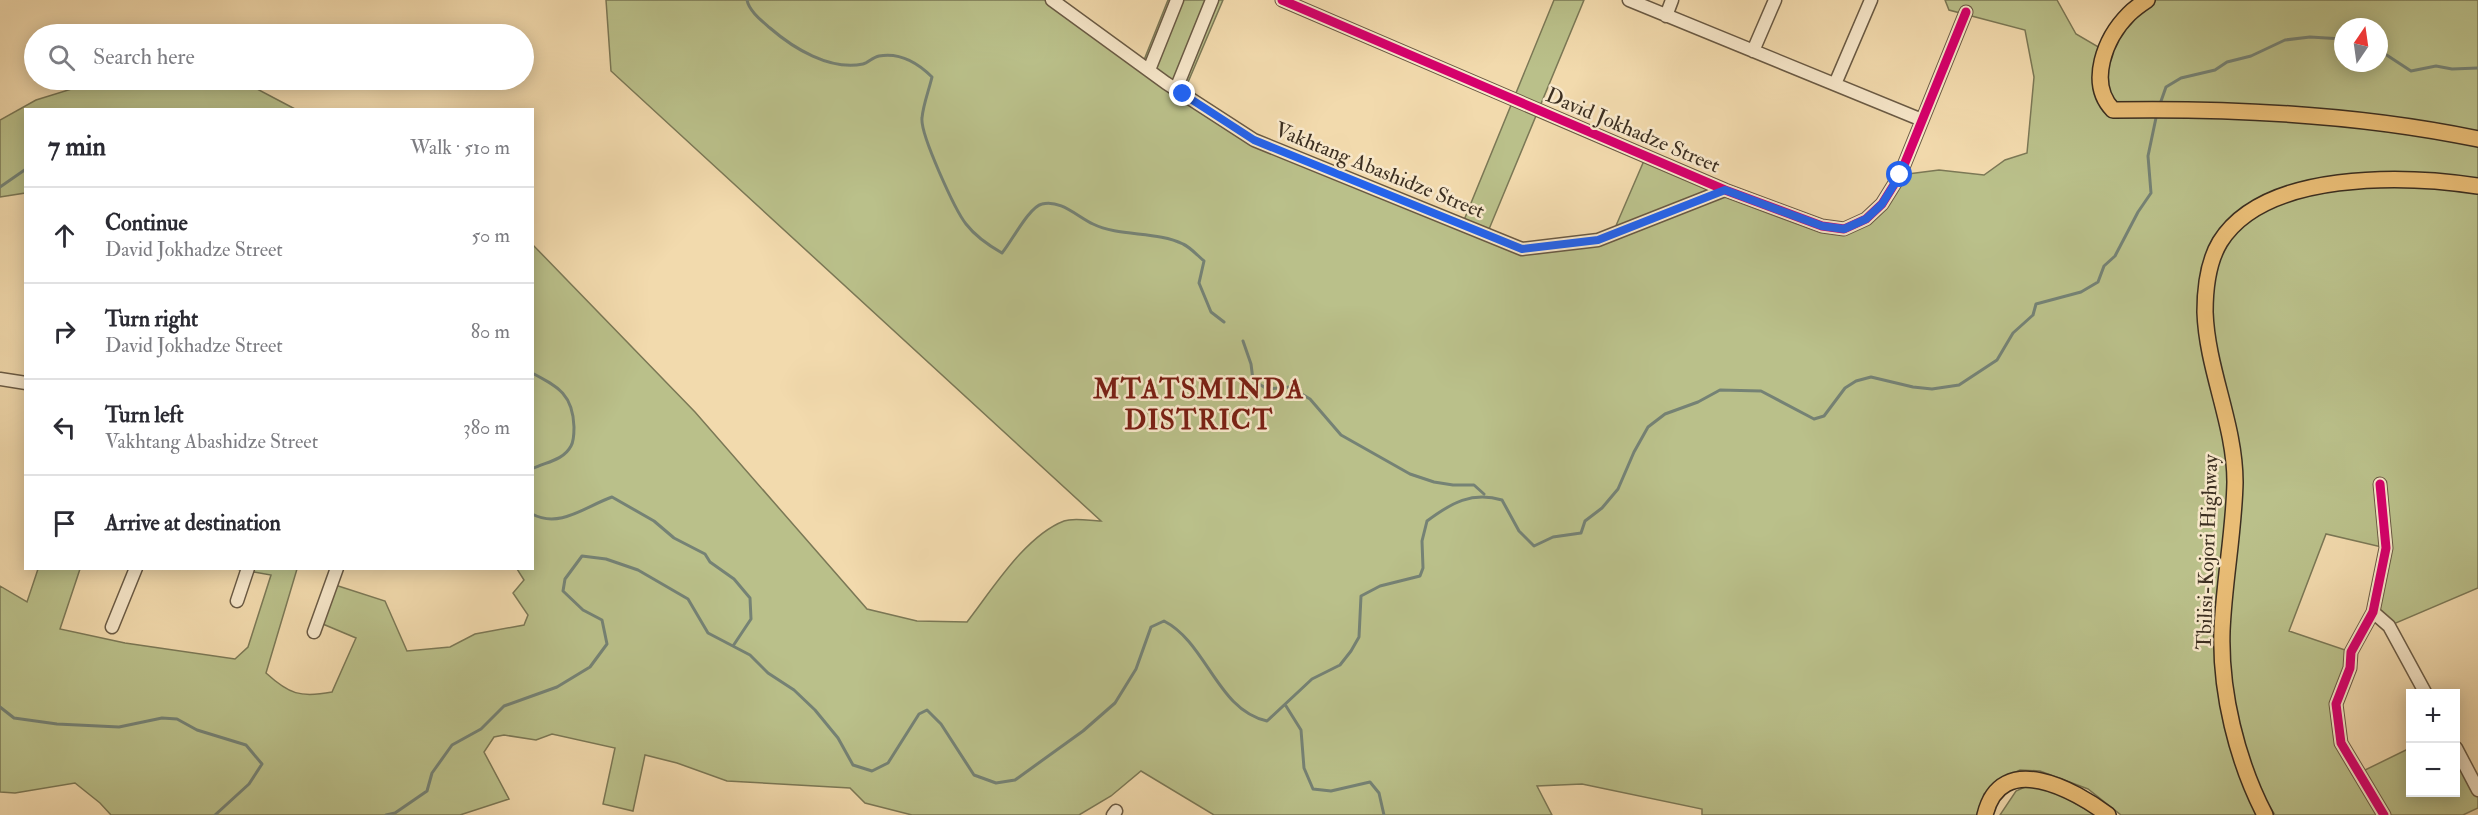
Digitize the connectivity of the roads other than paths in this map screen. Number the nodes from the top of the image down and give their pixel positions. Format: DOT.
graph roads {
  1 [pos="1052,0"];
  2 [pos="1177,0"];
  3 [pos="1212,0"];
  4 [pos="1282,0"];
  5 [pos="1629,0"];
  6 [pos="1672,0"];
  7 [pos="1775,0"];
  8 [pos="1871,0"];
  9 [pos="2147,0"];
  10 [pos="1966,12"];
  11 [pos="1666,16"];
  12 [pos="1753,51"];
  13 [pos="1149,70"];
  14 [pos="1835,84"];
  15 [pos="1176,89"];
  16 [pos="1922,120"];
  17 [pos="2478,139"];
  18 [pos="2478,186"];
  19 [pos="1725,190"];
  20 [pos="0,379"];
  21 [pos="24,383"];
  22 [pos="2380,484"];
  23 [pos="135,570"];
  24 [pos="247,570"];
  25 [pos="336,570"];
  26 [pos="237,601"];
  27 [pos="2373,612"];
  28 [pos="112,627"];
  29 [pos="314,632"];
  30 [pos="2424,689"];
  31 [pos="2460,755"];
  32 [pos="2478,789"];
  33 [pos="1985,815"];
  34 [pos="2109,815"];
  35 [pos="2265,815"];
  36 [pos="2384,815"];
  1 -- 13 [label="street, Vakhtang Abashidze Street"];
  2 -- 13 [label="street"];
  3 -- 15 [label="street"];
  4 -- 19 [label="street, David Jokhadze Street"];
  5 -- 11 [label="street"];
  6 -- 11 [label="street"];
  7 -- 12 [label="street"];
  8 -- 14 [label="street"];
  9 -- 17 [label="main road"];
  10 -- 16 [label="street"];
  11 -- 12 [label="street"];
  12 -- 14 [label="street"];
  13 -- 15 [label="street, Vakhtang Abashidze Street"];
  14 -- 16 [label="street"];
  15 -- 19 [label="street, Vakhtang Abashidze Street"];
  16 -- 19 [label="street, David Jokhadze Street"];
  18 -- 35 [label="main road, Tbilisi-Kojori Highway"];
  20 -- 21 [label="street"];
  22 -- 27 [label="street"];
  23 -- 28 [label="street"];
  24 -- 26 [label="street"];
  25 -- 29 [label="street"];
  27 -- 30 [label="street"];
  27 -- 36 [label="street"];
  31 -- 32 [label="street"];
  33 -- 34 [label="main road"];
}
